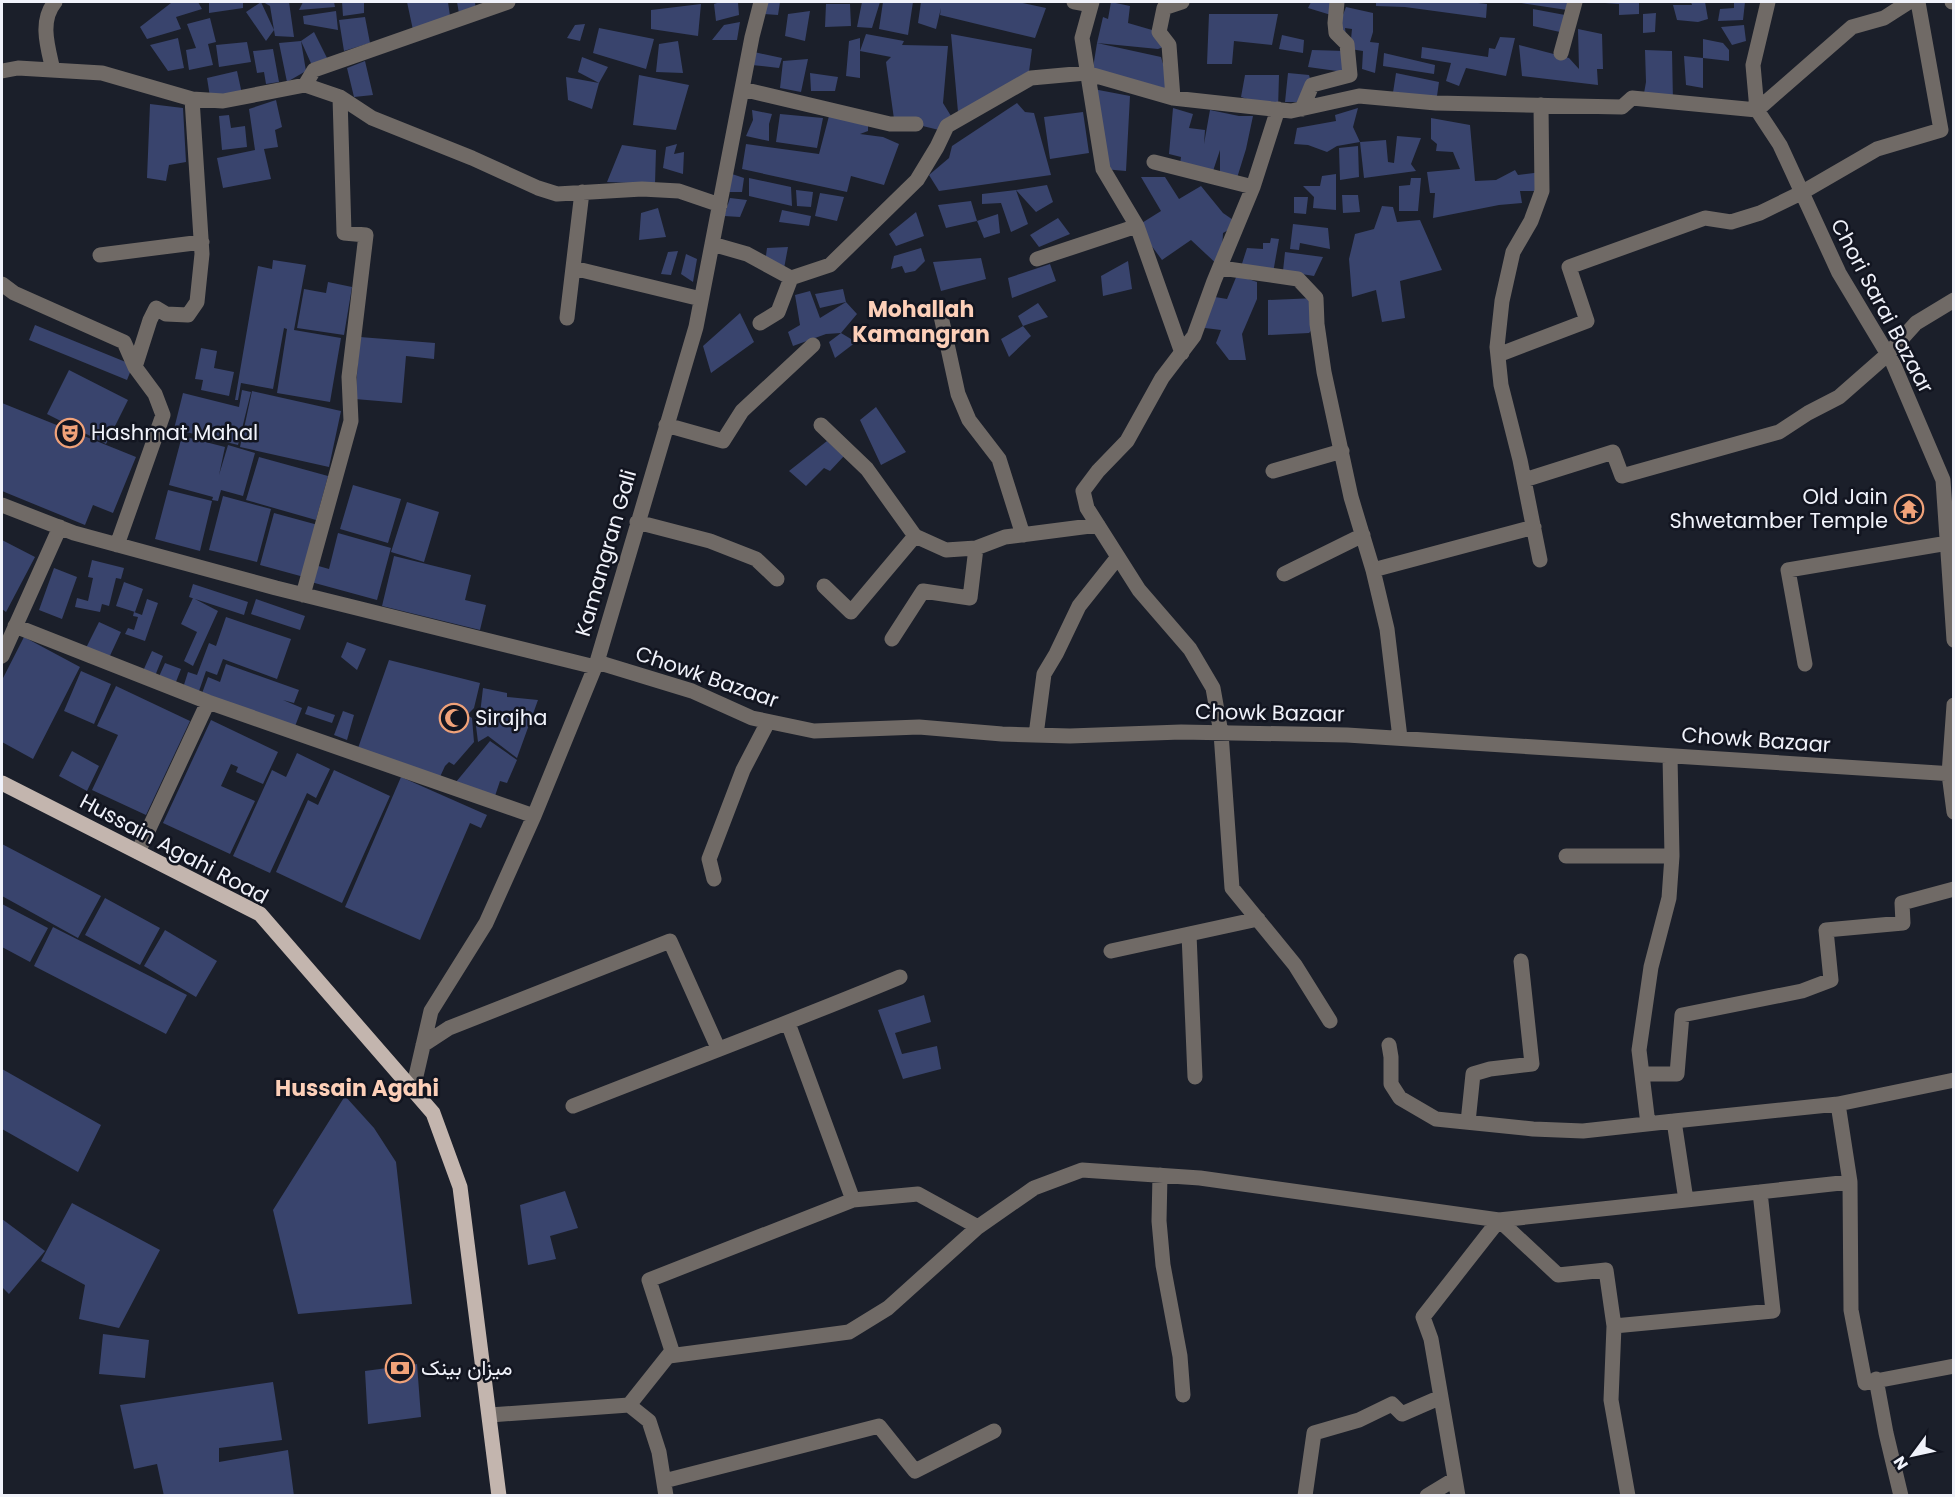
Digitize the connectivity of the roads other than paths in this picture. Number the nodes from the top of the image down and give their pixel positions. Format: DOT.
graph roads {
  1 [pos="55,2"];
  2 [pos="508,2"];
  3 [pos="761,2"];
  4 [pos="1074,2"];
  5 [pos="1182,2"];
  6 [pos="1337,2"];
  7 [pos="1575,2"];
  8 [pos="1768,2"];
  9 [pos="1909,2"];
  10 [pos="1918,2"];
  11 [pos="1091,3"];
  12 [pos="1561,53"];
  13 [pos="53,70"];
  14 [pos="2,71"];
  15 [pos="1086,73"];
  16 [pos="305,85"];
  17 [pos="742,89"];
  18 [pos="340,97"];
  19 [pos="1173,98"];
  20 [pos="192,99"];
  21 [pos="1541,105"];
  22 [pos="1278,109"];
  23 [pos="1302,109"];
  24 [pos="1757,110"];
  25 [pos="916,124"];
  26 [pos="1947,130"];
  27 [pos="1154,162"];
  28 [pos="1253,187"];
  29 [pos="582,192"];
  30 [pos="1801,193"];
  31 [pos="720,205"];
  32 [pos="1137,226"];
  33 [pos="202,242"];
  34 [pos="712,244"];
  35 [pos="100,255"];
  36 [pos="1037,259"];
  37 [pos="573,268"];
  38 [pos="1221,268"];
  39 [pos="791,278"];
  40 [pos="2,284"];
  41 [pos="701,299"];
  42 [pos="1953,300"];
  43 [pos="939,307"];
  44 [pos="567,318"];
  45 [pos="760,323"];
  46 [pos="813,345"];
  47 [pos="1182,353"];
  48 [pos="1887,354"];
  49 [pos="1498,355"];
  50 [pos="135,367"];
  51 [pos="666,425"];
  52 [pos="821,425"];
  53 [pos="1342,451"];
  54 [pos="1272,471"];
  55 [pos="1524,480"];
  56 [pos="2,505"];
  57 [pos="637,522"];
  58 [pos="1098,525"];
  59 [pos="1533,527"];
  60 [pos="60,528"];
  61 [pos="1023,535"];
  62 [pos="915,536"];
  63 [pos="1363,536"];
  64 [pos="1948,543"];
  65 [pos="117,545"];
  66 [pos="976,548"];
  67 [pos="1118,557"];
  68 [pos="1540,560"];
  69 [pos="1373,570"];
  70 [pos="1284,574"];
  71 [pos="777,579"];
  72 [pos="824,586"];
  73 [pos="303,595"];
  74 [pos="15,626"];
  75 [pos="892,639"];
  76 [pos="1953,640"];
  77 [pos="2,656"];
  78 [pos="596,664"];
  79 [pos="1805,664"];
  80 [pos="208,702"];
  81 [pos="1953,705"];
  82 [pos="768,722"];
  83 [pos="1221,733"];
  84 [pos="1036,735"];
  85 [pos="1400,738"];
  86 [pos="1670,756"];
  87 [pos="1951,774"];
  88 [pos="2,783"];
  89 [pos="1953,812"];
  90 [pos="534,816"];
  91 [pos="138,852"];
  92 [pos="1566,856"];
  93 [pos="1672,856"];
  94 [pos="714,879"];
  95 [pos="1953,889"];
  96 [pos="1258,919"];
  97 [pos="1189,934"];
  98 [pos="1111,951"];
  99 [pos="1521,961"];
  100 [pos="900,977"];
  101 [pos="1330,1021"];
  102 [pos="788,1023"];
  103 [pos="423,1045"];
  104 [pos="1389,1045"];
  105 [pos="717,1048"];
  106 [pos="1642,1074"];
  107 [pos="1195,1077"];
  108 [pos="1953,1080"];
  109 [pos="413,1089"];
  110 [pos="1838,1104"];
  111 [pos="573,1106"];
  112 [pos="1674,1121"];
  113 [pos="1468,1122"];
  114 [pos="1648,1124"];
  115 [pos="1160,1175"];
  116 [pos="1850,1182"];
  117 [pos="1760,1192"];
  118 [pos="853,1200"];
  119 [pos="1686,1200"];
  120 [pos="1499,1220"];
  121 [pos="978,1227"];
  122 [pos="1614,1326"];
  123 [pos="669,1356"];
  124 [pos="1953,1366"];
  125 [pos="1876,1379"];
  126 [pos="1183,1395"];
  127 [pos="1441,1397"];
  128 [pos="629,1405"];
  129 [pos="490,1415"];
  130 [pos="994,1431"];
  131 [pos="1455,1479"];
  132 [pos="665,1488"];
  133 [pos="500,1496"];
  134 [pos="1305,1496"];
  135 [pos="1427,1496"];
  136 [pos="1458,1496"];
  137 [pos="1628,1496"];
  138 [pos="1901,1496"];
  1 -- 13 [label="street"];
  2 -- 16 [label="street"];
  3 -- 17 [label="street, Kamangran Gali"];
  4 -- 11 [label="street"];
  5 -- 19 [label="street"];
  6 -- 23 [label="street"];
  7 -- 12 [label="street"];
  8 -- 24 [label="street, Chori Sarai Bazaar"];
  9 -- 24 [label="street"];
  10 -- 26 [label="street"];
  11 -- 15 [label="street"];
  13 -- 14 [label="street"];
  13 -- 20 [label="street"];
  15 -- 19 [label="street"];
  15 -- 32 [label="street"];
  15 -- 39 [label="street"];
  16 -- 18 [label="street"];
  16 -- 20 [label="street"];
  17 -- 25 [label="street"];
  17 -- 31 [label="street, Kamangran Gali"];
  18 -- 29 [label="street"];
  18 -- 73 [label="street"];
  19 -- 22 [label="street"];
  20 -- 33 [label="street"];
  21 -- 23 [label="street"];
  21 -- 24 [label="street"];
  21 -- 49 [label="street"];
  22 -- 23 [label="street"];
  22 -- 28 [label="street"];
  24 -- 30 [label="street, Chori Sarai Bazaar"];
  26 -- 30 [label="street"];
  27 -- 28 [label="street"];
  28 -- 38 [label="street"];
  29 -- 31 [label="street"];
  29 -- 37 [label="street"];
  30 -- 48 [label="street, Chori Sarai Bazaar"];
  30 -- 49 [label="street"];
  31 -- 34 [label="street, Kamangran Gali"];
  32 -- 36 [label="street"];
  32 -- 47 [label="street"];
  33 -- 35 [label="street"];
  33 -- 50 [label="street"];
  34 -- 39 [label="street"];
  34 -- 41 [label="street, Kamangran Gali"];
  37 -- 41 [label="street"];
  37 -- 44 [label="street"];
  38 -- 47 [label="street"];
  38 -- 53 [label="street"];
  39 -- 45 [label="street"];
  40 -- 50 [label="street"];
  41 -- 51 [label="street, Kamangran Gali"];
  42 -- 48 [label="street"];
  43 -- 61 [label="street"];
  46 -- 51 [label="street"];
  47 -- 58 [label="street"];
  48 -- 55 [label="street"];
  48 -- 64 [label="street, Chori Sarai Bazaar"];
  49 -- 55 [label="street"];
  50 -- 65 [label="street"];
  51 -- 57 [label="street, Kamangran Gali"];
  52 -- 62 [label="street"];
  53 -- 54 [label="street"];
  53 -- 63 [label="street"];
  55 -- 59 [label="street"];
  56 -- 60 [label="street, Chowk Bazaar"];
  57 -- 71 [label="street"];
  57 -- 78 [label="street, Kamangran Gali"];
  58 -- 61 [label="street"];
  58 -- 67 [label="street"];
  59 -- 68 [label="street"];
  59 -- 69 [label="street"];
  60 -- 65 [label="street, Chowk Bazaar"];
  60 -- 74 [label="street"];
  61 -- 66 [label="street"];
  62 -- 66 [label="street"];
  62 -- 72 [label="street"];
  63 -- 69 [label="street"];
  63 -- 70 [label="street"];
  64 -- 76 [label="street, Chori Sarai Bazaar"];
  64 -- 79 [label="street"];
  65 -- 73 [label="street, Chowk Bazaar"];
  66 -- 75 [label="street"];
  67 -- 83 [label="street"];
  67 -- 84 [label="street"];
  69 -- 85 [label="street"];
  73 -- 78 [label="street, Chowk Bazaar"];
  74 -- 77 [label="street"];
  74 -- 80 [label="street"];
  78 -- 82 [label="street, Chowk Bazaar"];
  78 -- 90 [label="street, Kamangran Gali"];
  80 -- 90 [label="street"];
  80 -- 91 [label="street"];
  81 -- 87 [label="street"];
  82 -- 84 [label="street, Chowk Bazaar"];
  82 -- 94 [label="street"];
  83 -- 84 [label="street, Chowk Bazaar"];
  83 -- 85 [label="street, Chowk Bazaar"];
  83 -- 96 [label="street"];
  85 -- 86 [label="street, Chowk Bazaar"];
  86 -- 87 [label="street, Chowk Bazaar"];
  86 -- 93 [label="street"];
  87 -- 89 [label="street"];
  88 -- 91 [label="main road, Hussain Agahi Road"];
  90 -- 103 [label="street, Kamangran Gali"];
  91 -- 109 [label="main road, Hussain Agahi Road"];
  92 -- 93 [label="street"];
  93 -- 106 [label="street"];
  95 -- 106 [label="street"];
  96 -- 97 [label="street"];
  96 -- 101 [label="street"];
  97 -- 98 [label="street"];
  97 -- 107 [label="street"];
  99 -- 113 [label="street"];
  100 -- 102 [label="street"];
  102 -- 105 [label="street"];
  102 -- 118 [label="street"];
  103 -- 105 [label="street"];
  103 -- 109 [label="street, Kamangran Gali"];
  104 -- 113 [label="street"];
  105 -- 111 [label="street"];
  106 -- 114 [label="street"];
  108 -- 110 [label="street"];
  109 -- 129 [label="main road, Hussain Agahi Road"];
  110 -- 112 [label="street"];
  110 -- 116 [label="street"];
  112 -- 114 [label="street"];
  112 -- 119 [label="street"];
  113 -- 114 [label="street"];
  115 -- 120 [label="street"];
  115 -- 121 [label="street"];
  115 -- 126 [label="street"];
  116 -- 117 [label="street"];
  116 -- 125 [label="street"];
  117 -- 119 [label="street"];
  117 -- 122 [label="street"];
  118 -- 121 [label="street"];
  118 -- 123 [label="street"];
  119 -- 120 [label="street"];
  120 -- 122 [label="street"];
  120 -- 127 [label="street"];
  121 -- 123 [label="street"];
  122 -- 137 [label="street"];
  123 -- 128 [label="street"];
  124 -- 125 [label="street"];
  125 -- 138 [label="street"];
  127 -- 131 [label="street"];
  127 -- 134 [label="street"];
  128 -- 129 [label="street"];
  128 -- 132 [label="street"];
  129 -- 133 [label="main road, Hussain Agahi Road"];
  130 -- 132 [label="street"];
  131 -- 135 [label="street"];
  131 -- 136 [label="street"];
}
